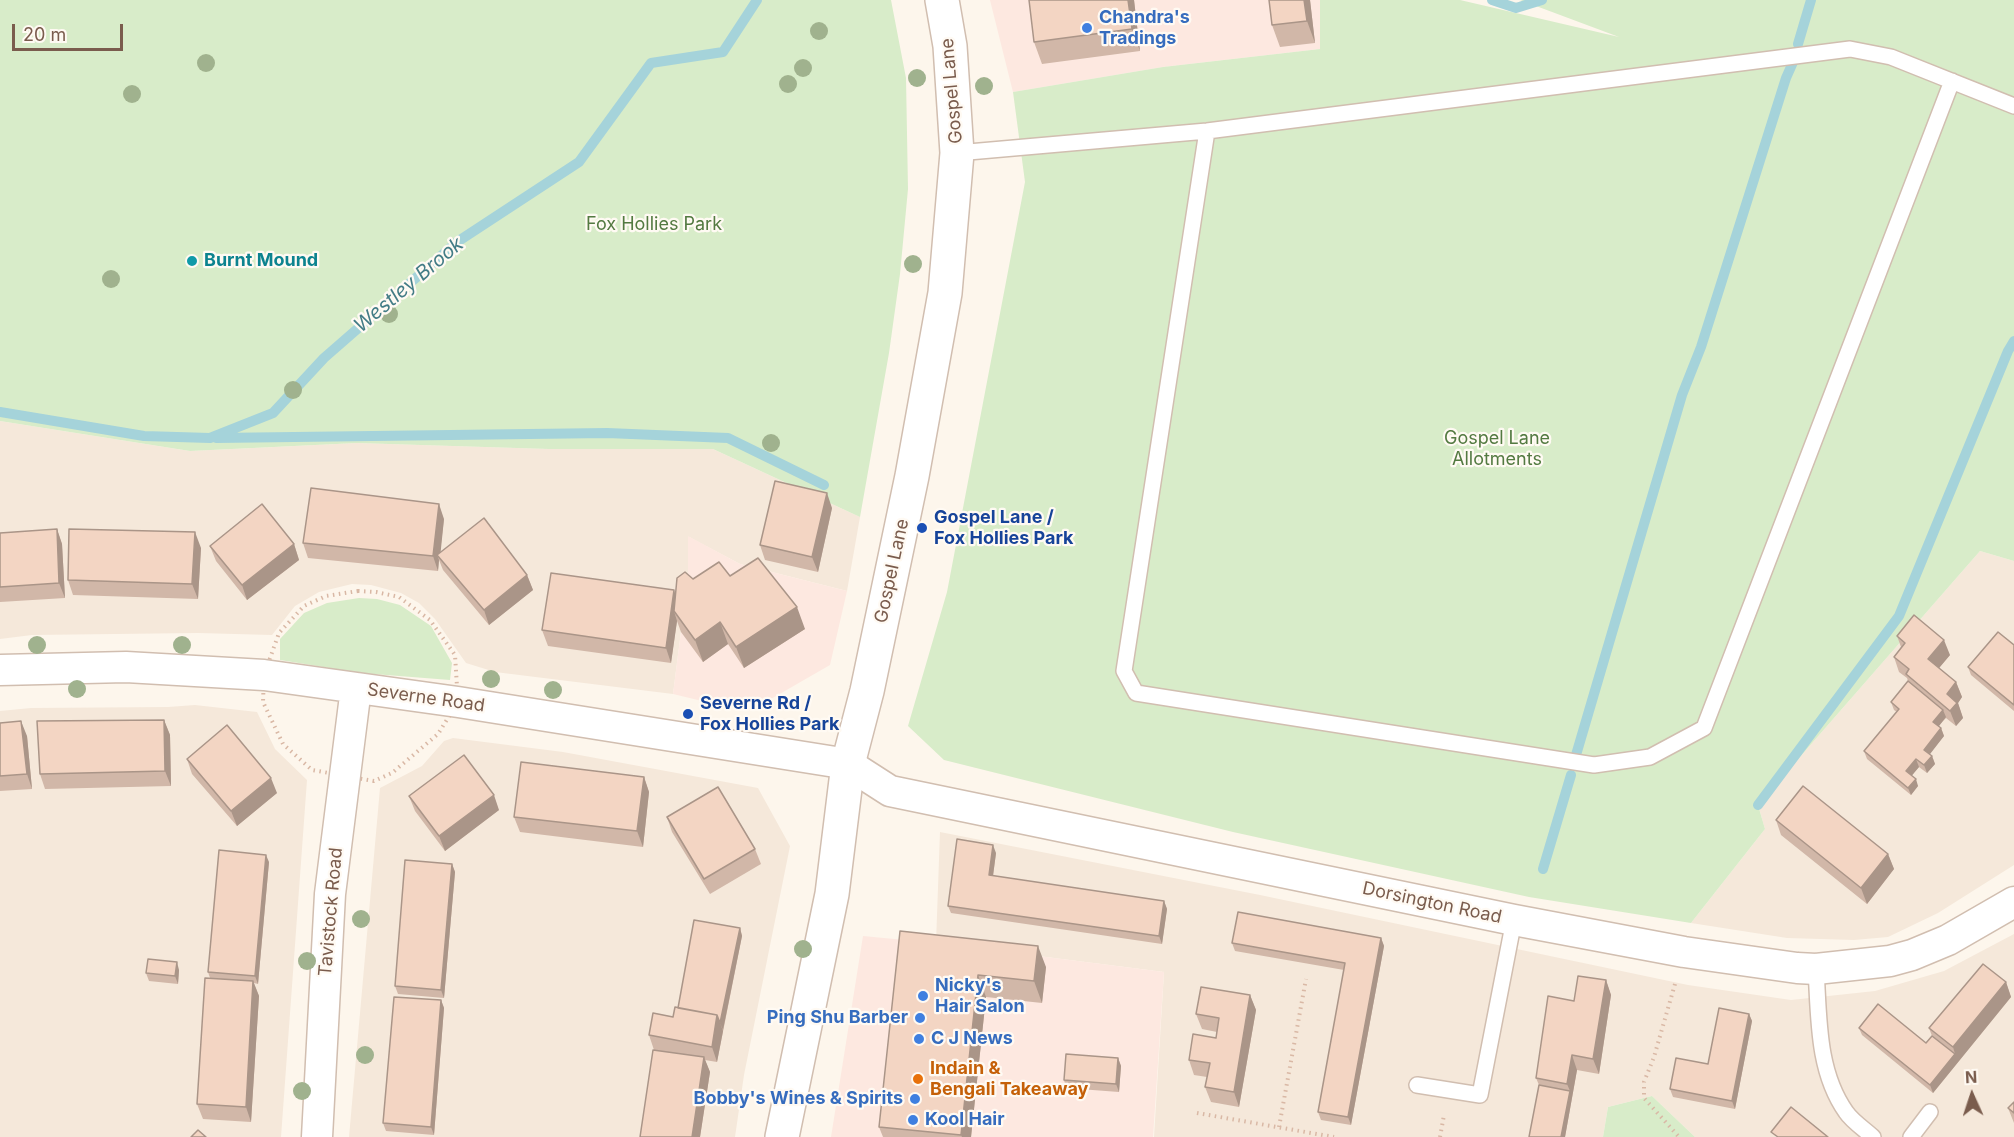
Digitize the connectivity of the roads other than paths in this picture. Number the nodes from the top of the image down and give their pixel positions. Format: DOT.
graph roads {
  1 [pos="942,0"];
  2 [pos="1952,81"];
  3 [pos="2014,106"];
  4 [pos="1207,131"];
  5 [pos="957,153"];
  6 [pos="0,670"];
  7 [pos="356,688"];
  8 [pos="848,764"];
  9 [pos="2014,902"];
  10 [pos="1514,920"];
  11 [pos="1816,969"];
  12 [pos="1417,1084"];
  13 [pos="1929,1112"];
  14 [pos="317,1137"];
  15 [pos="782,1137"];
  16 [pos="1873,1137"];
  17 [pos="1911,1137"];
  1 -- 5 [label="street, Gospel Lane"];
  2 -- 3 [label="lane"];
  2 -- 4 [label="lane"];
  2 -- 4 [label="lane"];
  4 -- 5 [label="lane"];
  5 -- 8 [label="street, Gospel Lane"];
  6 -- 7 [label="street, Severne Road"];
  7 -- 8 [label="street, Severne Road"];
  7 -- 14 [label="street, Tavistock Road"];
  8 -- 10 [label="street, Dorsington Road"];
  8 -- 15 [label="street, Gospel Lane"];
  9 -- 11 [label="street, Dorsington Road"];
  10 -- 11 [label="street, Dorsington Road"];
  10 -- 12 [label="lane"];
  11 -- 16 [label="lane"];
  13 -- 17 [label="lane"];
}
